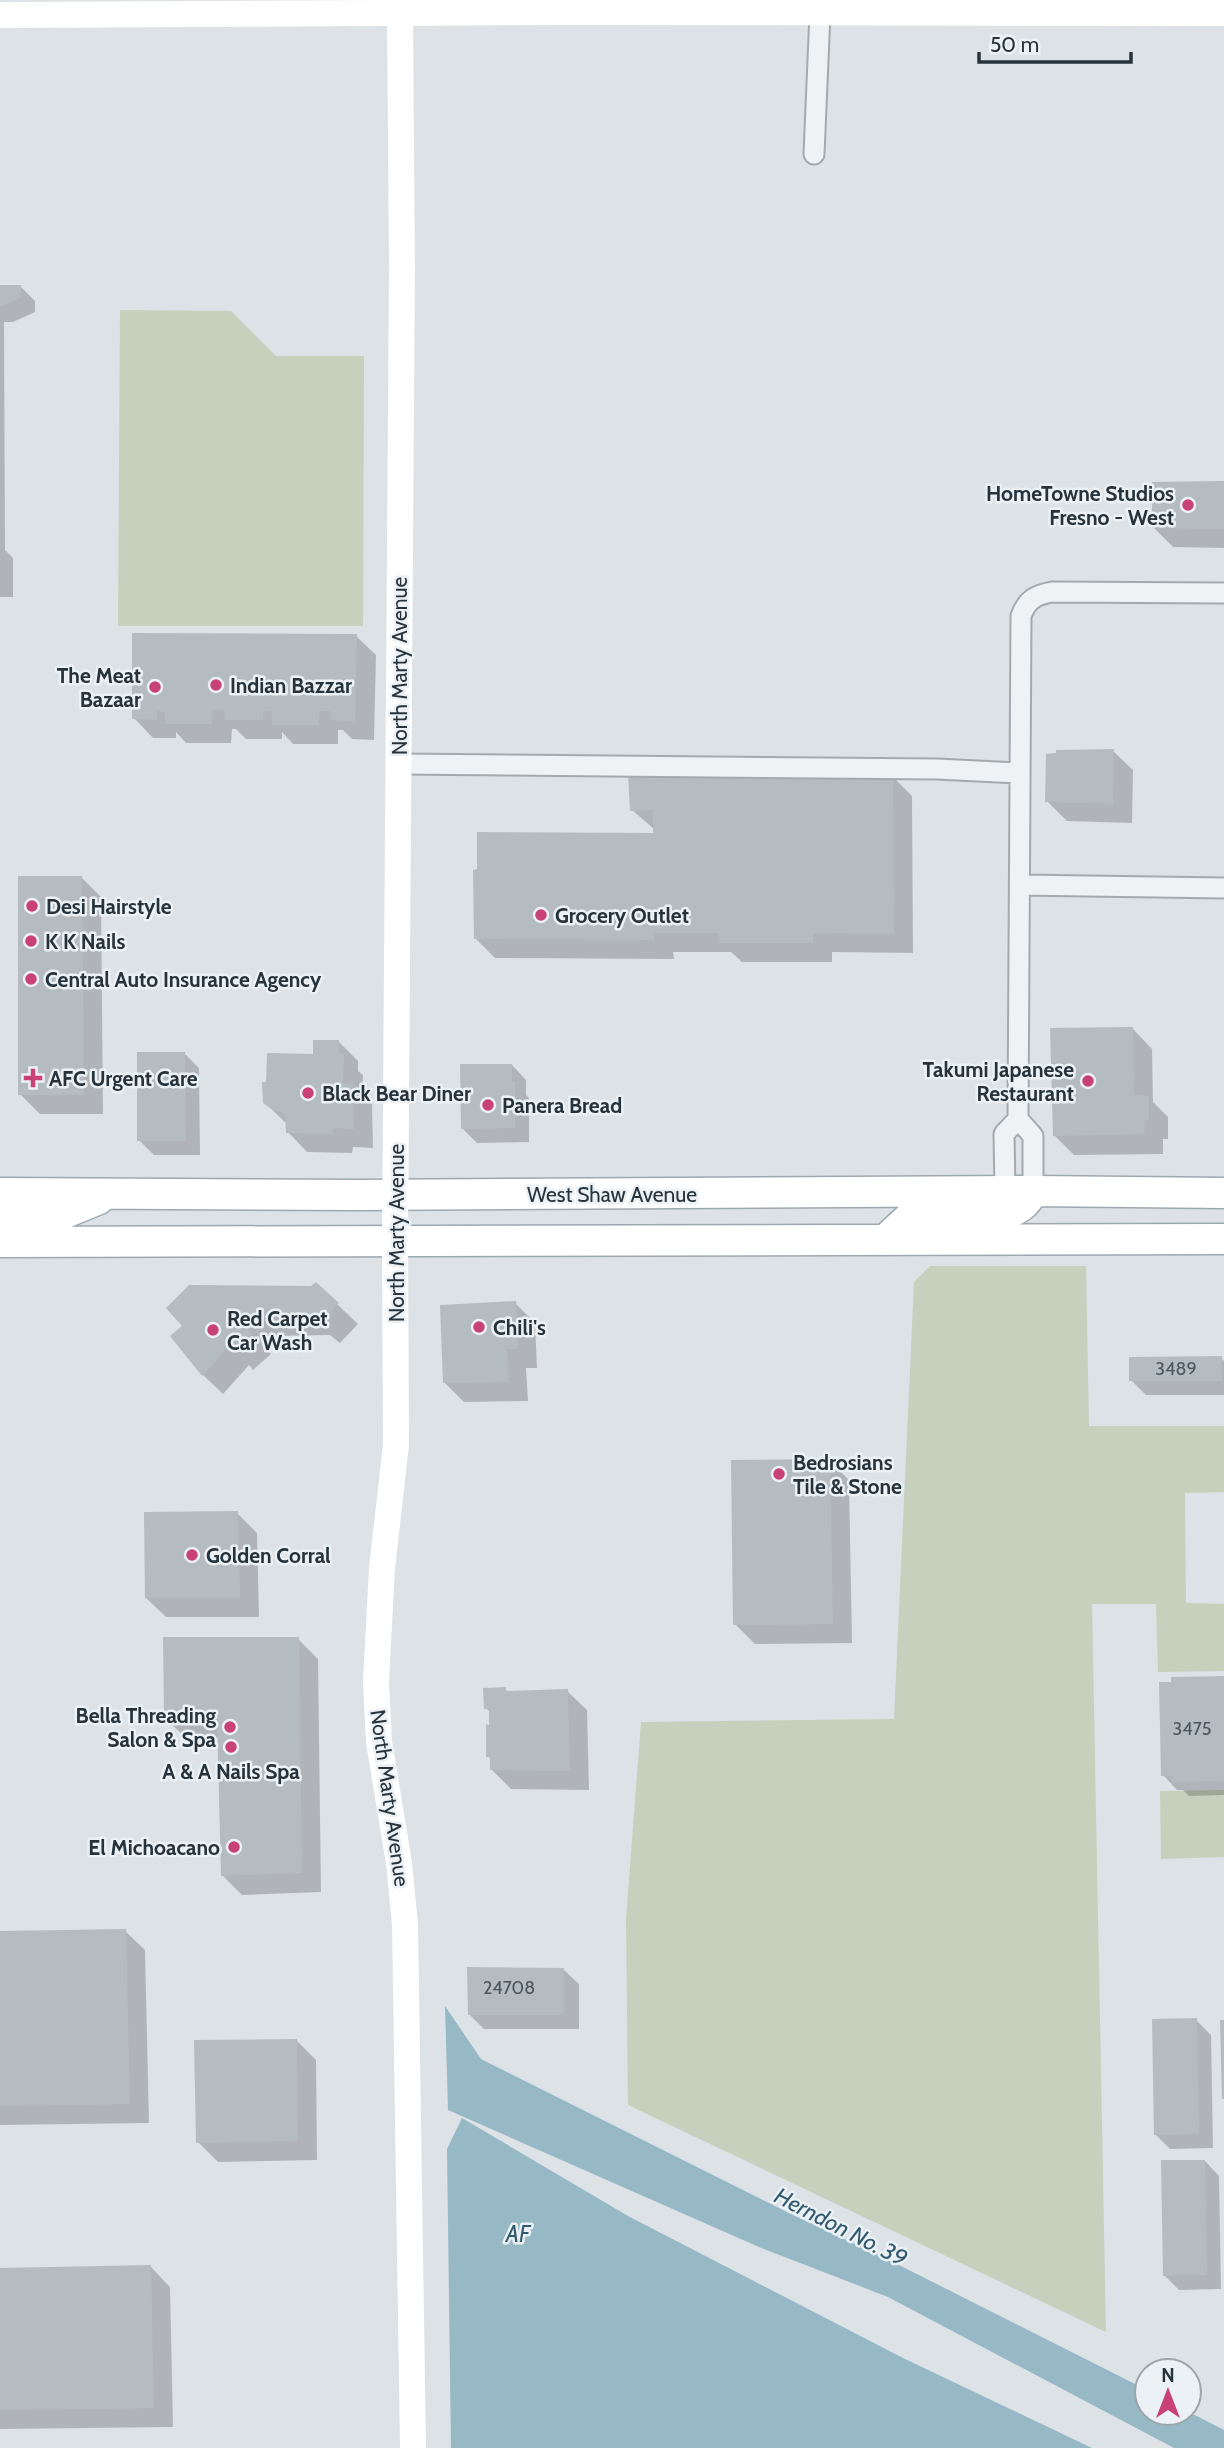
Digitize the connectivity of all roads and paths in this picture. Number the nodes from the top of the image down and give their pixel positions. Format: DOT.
graph roads {
  1 [pos="573,6"];
  2 [pos="262,7"];
  3 [pos="820,13"];
  4 [pos="1224,13"];
  5 [pos="400,14"];
  6 [pos="0,15"];
  7 [pos="814,153"];
  8 [pos="1224,593"];
  9 [pos="398,764"];
  10 [pos="1020,773"];
  11 [pos="1020,885"];
  12 [pos="1224,888"];
  13 [pos="1018,1119"];
  14 [pos="1019,1192"];
  15 [pos="0,1193"];
  16 [pos="116,1193"];
  17 [pos="1224,1193"];
  18 [pos="396,1195"];
  19 [pos="0,1216"];
  20 [pos="886,1239"];
  21 [pos="1224,1239"];
  22 [pos="0,1242"];
  23 [pos="395,1242"];
  24 [pos="413,2448"];
  1 -- 3 [label="street"];
  1 -- 5 [label="street"];
  2 -- 5 [label="street"];
  2 -- 6 [label="street"];
  3 -- 4 [label="street"];
  3 -- 7 [label="street"];
  5 -- 9 [label="street, North Marty Avenue"];
  8 -- 10 [label="street"];
  9 -- 10 [label="street"];
  9 -- 18 [label="street, North Marty Avenue"];
  10 -- 11 [label="street"];
  11 -- 12 [label="street"];
  11 -- 13 [label="street"];
  13 -- 14 [label="street"];
  13 -- 14 [label="street"];
  14 -- 17 [label="main road, West Shaw Avenue"];
  14 -- 18 [label="main road, West Shaw Avenue"];
  14 -- 20 [label="main road"];
  15 -- 16 [label="main road, West Shaw Avenue"];
  16 -- 18 [label="main road, West Shaw Avenue"];
  16 -- 19 [label="main road"];
  18 -- 23 [label="street, North Marty Avenue"];
  20 -- 21 [label="main road"];
  20 -- 23 [label="main road"];
  22 -- 23 [label="main road"];
  23 -- 24 [label="street, North Marty Avenue"];
}
